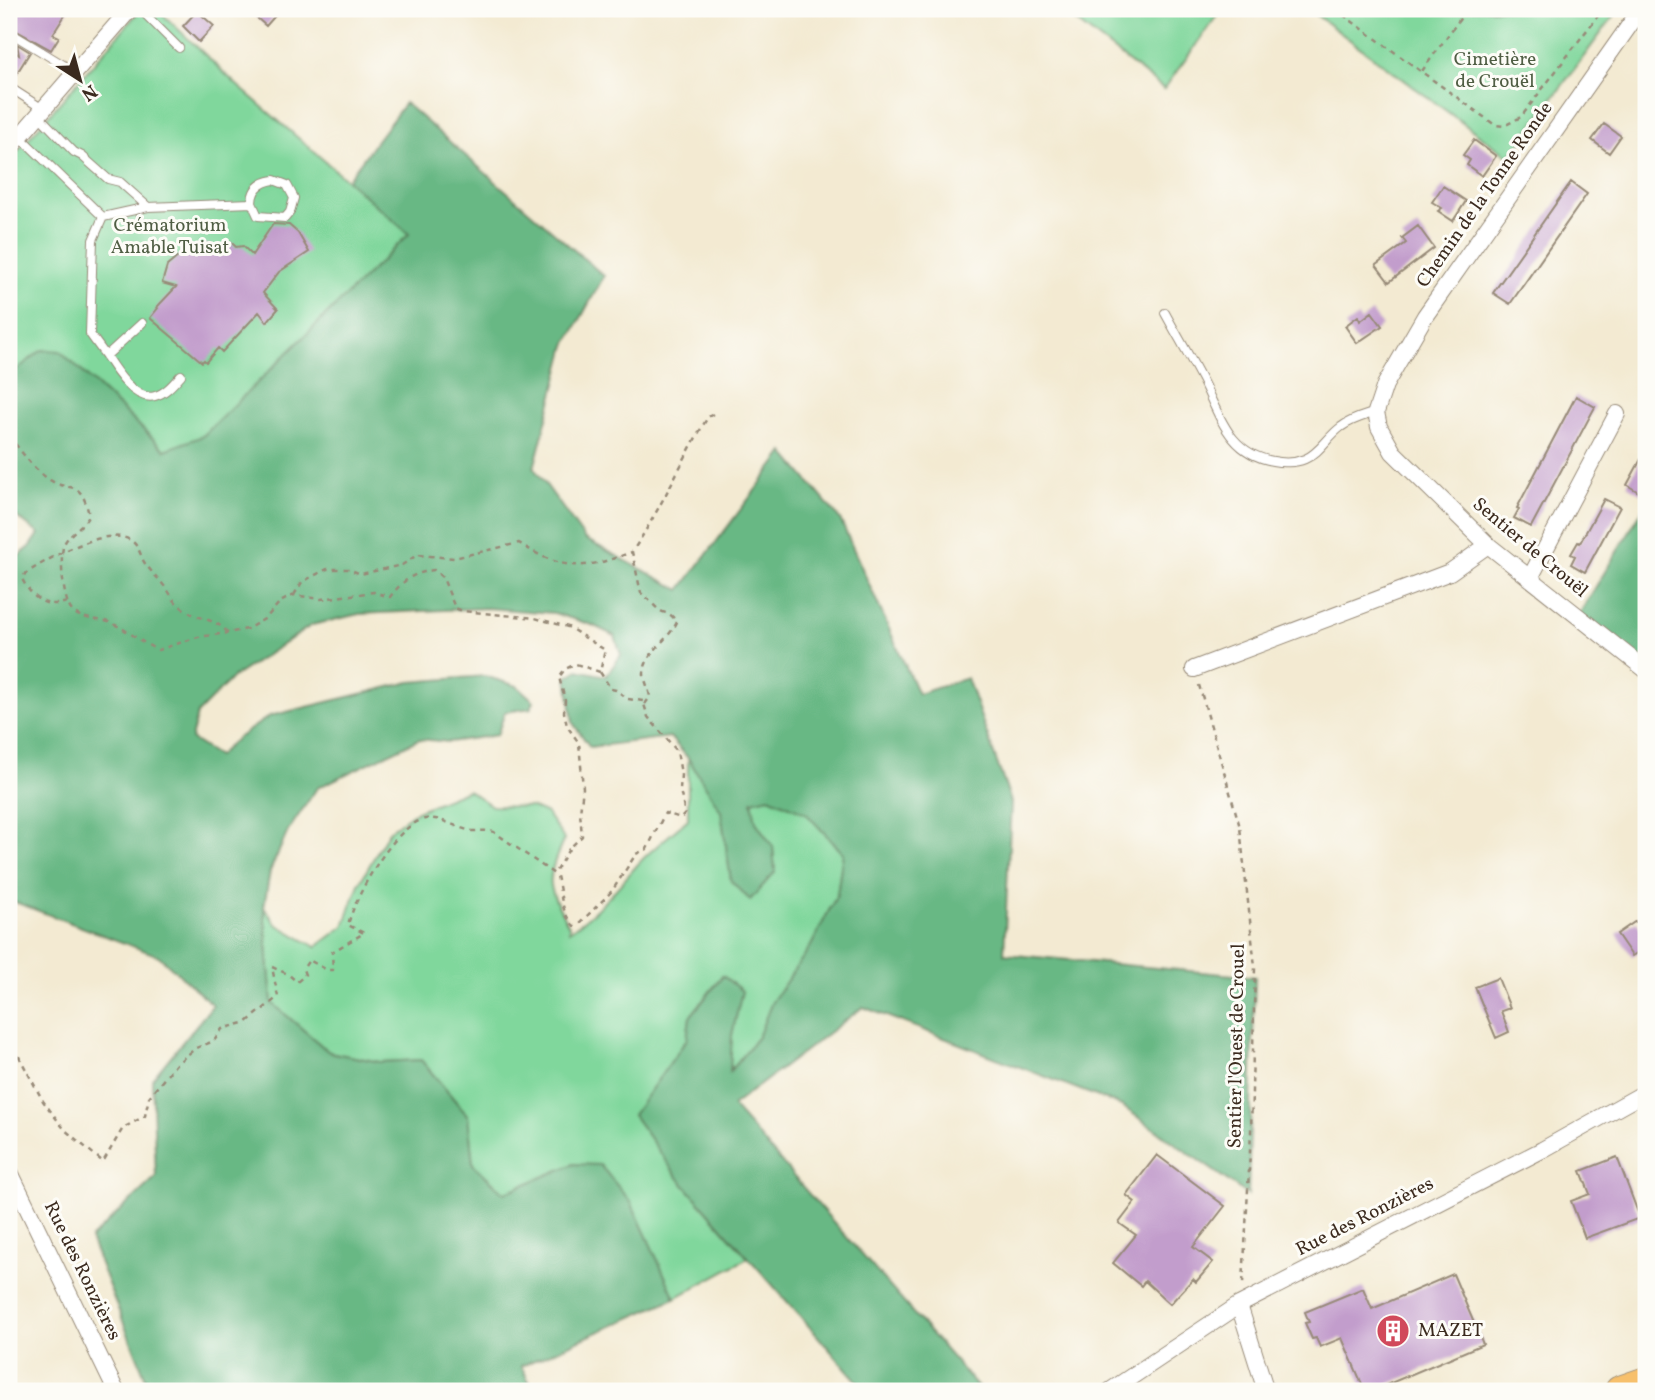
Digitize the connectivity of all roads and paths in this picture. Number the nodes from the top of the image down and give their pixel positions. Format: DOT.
graph roads {
  1 [pos="1086,9"];
  2 [pos="1108,9"];
  3 [pos="1335,9"];
  4 [pos="1467,9"];
  5 [pos="1603,9"];
  6 [pos="1641,9"];
  7 [pos="129,10"];
  8 [pos="14,35"];
  9 [pos="179,48"];
  10 [pos="75,72"];
  11 [pos="1422,72"];
  12 [pos="9,87"];
  13 [pos="41,112"];
  14 [pos="15,131"];
  15 [pos="9,149"];
  16 [pos="251,203"];
  17 [pos="148,207"];
  18 [pos="103,217"];
  19 [pos="1165,313"];
  20 [pos="142,323"];
  21 [pos="106,356"];
  22 [pos="181,375"];
  23 [pos="1376,412"];
  24 [pos="713,414"];
  25 [pos="1617,414"];
  26 [pos="9,436"];
  27 [pos="1488,545"];
  28 [pos="632,552"];
  29 [pos="62,553"];
  30 [pos="1530,578"];
  31 [pos="294,595"];
  32 [pos="67,602"];
  33 [pos="228,633"];
  34 [pos="1194,669"];
  35 [pos="1646,670"];
  36 [pos="600,672"];
  37 [pos="645,704"];
  38 [pos="554,874"];
  39 [pos="9,1038"];
  40 [pos="1646,1092"];
  41 [pos="9,1170"];
  42 [pos="1239,1305"];
  43 [pos="1646,1382"];
  44 [pos="116,1391"];
  45 [pos="1110,1391"];
  46 [pos="1266,1391"];
  47 [pos="1620,1391"];
  1 -- 2 [label="path"];
  3 -- 11 [label="path"];
  4 -- 11 [label="path"];
  5 -- 11 [label="path"];
  6 -- 23 [label="street, Chemin de la Tonne Ronde"];
  7 -- 9 [label="lane"];
  7 -- 10 [label="street"];
  8 -- 10 [label="lane"];
  10 -- 13 [label="street"];
  12 -- 13 [label="lane"];
  13 -- 14 [label="street"];
  13 -- 17 [label="lane"];
  14 -- 15 [label="street"];
  14 -- 18 [label="lane"];
  16 -- 16 [label="lane"];
  16 -- 17 [label="lane"];
  17 -- 18 [label="lane"];
  18 -- 21 [label="lane"];
  19 -- 23 [label="lane"];
  20 -- 21 [label="lane"];
  21 -- 22 [label="lane"];
  23 -- 27 [label="street, Sentier de Crouël"];
  24 -- 28 [label="path"];
  25 -- 30 [label="street"];
  26 -- 29 [label="path"];
  27 -- 30 [label="street, Sentier de Crouël"];
  27 -- 34 [label="street"];
  28 -- 31 [label="path"];
  28 -- 37 [label="path"];
  29 -- 32 [label="path"];
  29 -- 32 [label="path"];
  29 -- 33 [label="path"];
  30 -- 35 [label="street, Sentier de Crouël"];
  31 -- 33 [label="path"];
  31 -- 36 [label="path"];
  32 -- 33 [label="path"];
  34 -- 42 [label="path, Sentier l'Ouest de Crouel"];
  36 -- 37 [label="path"];
  36 -- 38 [label="path"];
  37 -- 38 [label="path"];
  38 -- 39 [label="path"];
  40 -- 42 [label="street, Rue des Ronzières"];
  41 -- 44 [label="street, Rue des Ronzières"];
  42 -- 45 [label="street, Rue des Ronzières"];
  42 -- 46 [label="street"];
  43 -- 47 [label="highway"];
}
